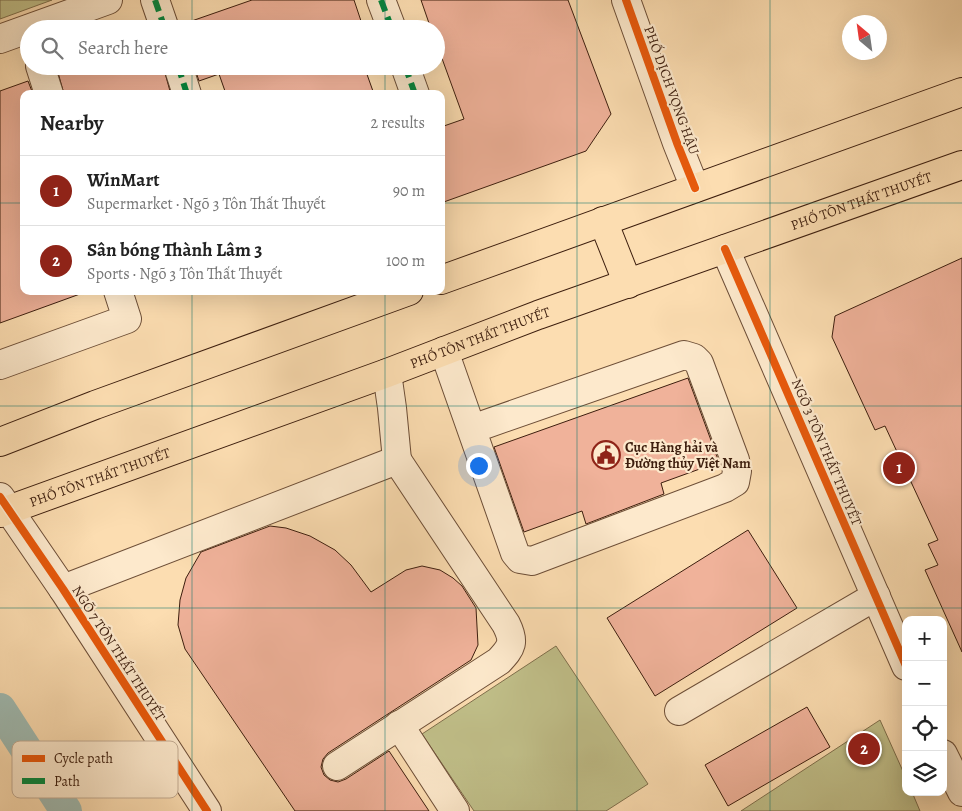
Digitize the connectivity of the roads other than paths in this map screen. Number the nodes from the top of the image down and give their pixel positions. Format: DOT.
graph roads {
  1 [pos="108,0"];
  2 [pos="155,0"];
  3 [pos="382,0"];
  4 [pos="626,0"];
  5 [pos="58,20"];
  6 [pos="162,20"];
  7 [pos="389,20"];
  8 [pos="20,34"];
  9 [pos="0,39"];
  10 [pos="43,75"];
  11 [pos="181,75"];
  12 [pos="408,75"];
  13 [pos="49,90"];
  14 [pos="186,90"];
  15 [pos="414,90"];
  16 [pos="962,92"];
  17 [pos="962,165"];
  18 [pos="695,188"];
  19 [pos="603,221"];
  20 [pos="725,249"];
  21 [pos="445,279"];
  22 [pos="628,284"];
  23 [pos="119,295"];
  24 [pos="398,295"];
  25 [pos="444,350"];
  26 [pos="0,365"];
  27 [pos="387,373"];
  28 [pos="472,429"];
  29 [pos="0,442"];
  30 [pos="397,460"];
  31 [pos="3,507"];
  32 [pos="63,589"];
  33 [pos="876,596"];
  34 [pos="904,661"];
  35 [pos="679,711"];
  36 [pos="399,725"];
  37 [pos="162,741"];
  38 [pos="950,752"];
  39 [pos="178,766"];
  40 [pos="337,766"];
  41 [pos="962,792"];
  42 [pos="207,811"];
  43 [pos="456,811"];
  1 -- 5 [label="street"];
  2 -- 6 [label="street"];
  3 -- 7 [label="street"];
  4 -- 18 [label="street, PHỐ DỊCH VỌNG HẬU"];
  8 -- 9 [label="street"];
  10 -- 13 [label="street"];
  11 -- 14 [label="street"];
  12 -- 15 [label="street"];
  16 -- 18 [label="main road"];
  17 -- 20 [label="main road, PHỐ TÔN THẤT THUYẾT"];
  18 -- 19 [label="main road"];
  19 -- 21 [label="main road"];
  19 -- 22 [label="main road"];
  20 -- 22 [label="main road, PHỐ TÔN THẤT THUYẾT"];
  20 -- 33 [label="street, NGÕ 3 TÔN THẤT THUYẾT"];
  22 -- 25 [label="main road, PHỐ TÔN THẤT THUYẾT"];
  23 -- 26 [label="street"];
  24 -- 29 [label="main road"];
  25 -- 27 [label="main road, PHỐ TÔN THẤT THUYẾT"];
  25 -- 28 [label="street"];
  27 -- 30 [label="street"];
  27 -- 31 [label="main road, PHỐ TÔN THẤT THUYẾT"];
  28 -- 28 [label="street"];
  30 -- 32 [label="street"];
  30 -- 36 [label="street"];
  31 -- 32 [label="street, NGÕ 7 TÔN THẤT THUYẾT"];
  32 -- 37 [label="street, NGÕ 7 TÔN THẤT THUYẾT"];
  33 -- 34 [label="street, NGÕ 3 TÔN THẤT THUYẾT"];
  33 -- 35 [label="street"];
  36 -- 40 [label="street"];
  36 -- 43 [label="street"];
  38 -- 41 [label="street"];
  39 -- 42 [label="street, NGÕ 7 TÔN THẤT THUYẾT"];
}
